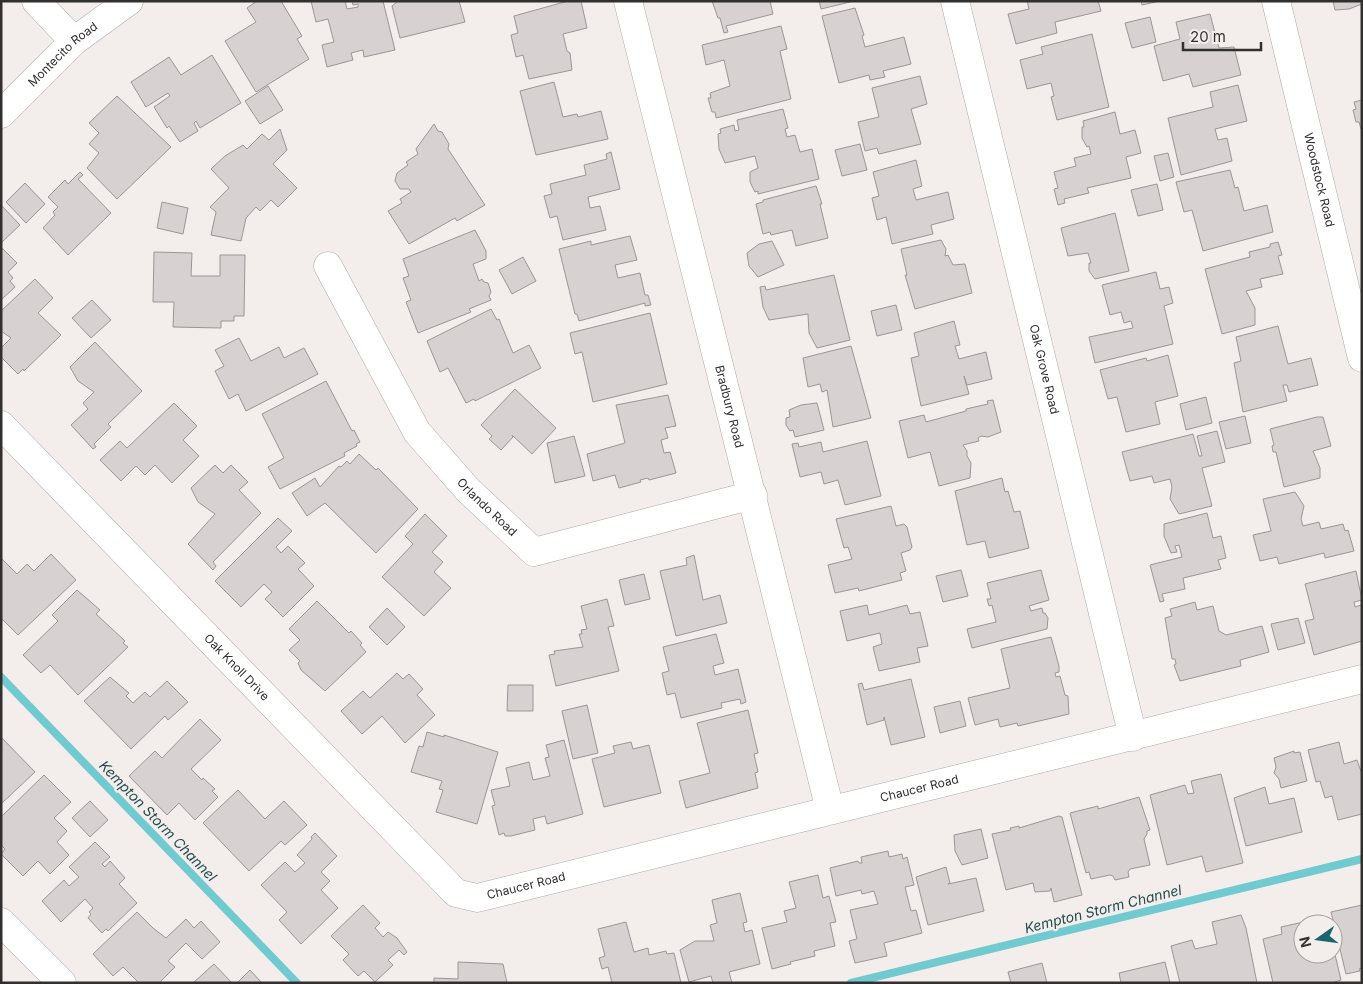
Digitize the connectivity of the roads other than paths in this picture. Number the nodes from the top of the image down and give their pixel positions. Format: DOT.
graph roads {
  1 [pos="36,1"];
  2 [pos="129,1"];
  3 [pos="628,1"];
  4 [pos="956,1"];
  5 [pos="1276,1"];
  6 [pos="74,41"];
  7 [pos="1,114"];
  8 [pos="328,266"];
  9 [pos="1362,358"];
  10 [pos="1,425"];
  11 [pos="753,494"];
  12 [pos="1362,678"];
  13 [pos="1133,737"];
  14 [pos="830,810"];
  15 [pos="477,898"];
  16 [pos="1,922"];
  17 [pos="62,983"];
  1 -- 6 [label="street"];
  2 -- 6 [label="street, Montecito Road"];
  3 -- 11 [label="street, Bradbury Road"];
  4 -- 13 [label="street, Oak Grove Road"];
  5 -- 9 [label="street, Woodstock Road"];
  6 -- 7 [label="street, Montecito Road"];
  8 -- 11 [label="street, Orlando Road"];
  10 -- 15 [label="street, Oak Knoll Drive"];
  11 -- 14 [label="street, Bradbury Road"];
  12 -- 13 [label="street, Chaucer Road"];
  13 -- 14 [label="street, Chaucer Road"];
  14 -- 15 [label="street, Chaucer Road"];
  16 -- 17 [label="street"];
}
